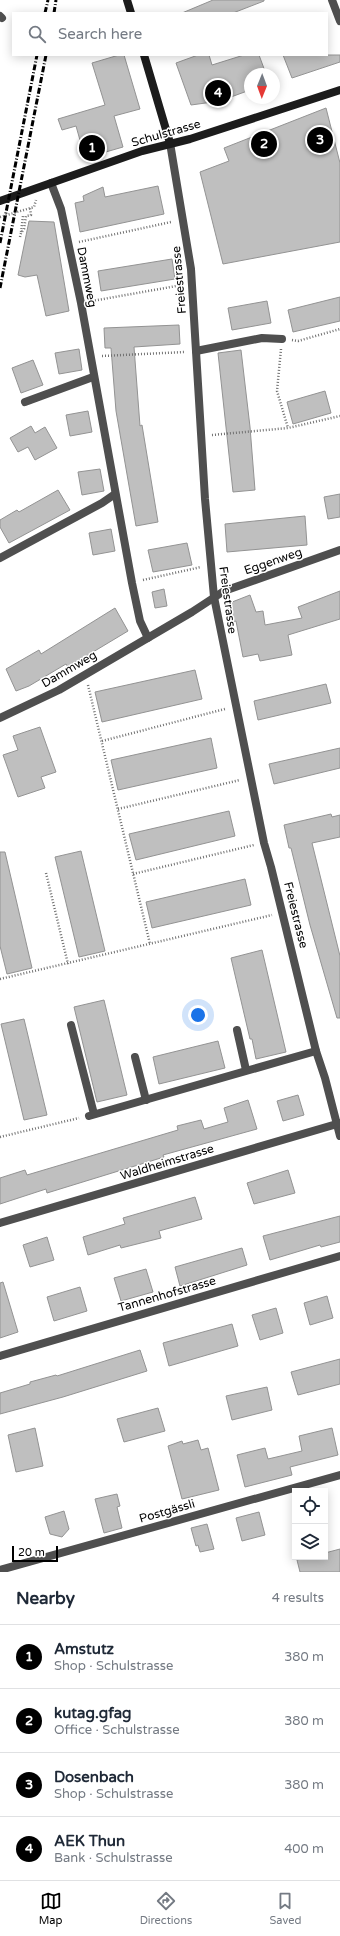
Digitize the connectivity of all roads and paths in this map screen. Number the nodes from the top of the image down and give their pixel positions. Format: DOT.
graph roads {
  1 [pos="127,0"];
  2 [pos="332,0"];
  3 [pos="131,12"];
  4 [pos="340,21"];
  5 [pos="144,56"];
  6 [pos="340,90"];
  7 [pos="170,143"];
  8 [pos="51,183"];
  9 [pos="0,201"];
  10 [pos="30,208"];
  11 [pos="23,216"];
  12 [pos="184,220"];
  13 [pos="21,232"];
  14 [pos="20,237"];
  15 [pos="68,244"];
  16 [pos="192,284"];
  17 [pos="81,303"];
  18 [pos="340,329"];
  19 [pos="282,340"];
  20 [pos="196,351"];
  21 [pos="89,357"];
  22 [pos="93,377"];
  23 [pos="25,402"];
  24 [pos="340,416"];
  25 [pos="288,428"];
  26 [pos="200,436"];
  27 [pos="115,494"];
  28 [pos="340,550"];
  29 [pos="0,558"];
  30 [pos="211,565"];
  31 [pos="132,583"];
  32 [pos="214,597"];
  33 [pos="148,638"];
  34 [pos="86,674"];
  35 [pos="235,706"];
  36 [pos="0,718"];
  37 [pos="102,741"];
  38 [pos="250,778"];
  39 [pos="118,809"];
  40 [pos="264,843"];
  41 [pos="46,873"];
  42 [pos="133,874"];
  43 [pos="283,912"];
  44 [pos="150,944"];
  45 [pos="68,964"];
  46 [pos="0,979"];
  47 [pos="71,1025"];
  48 [pos="236,1030"];
  49 [pos="316,1051"];
  50 [pos="136,1057"];
  51 [pos="246,1070"];
  52 [pos="146,1100"];
  53 [pos="92,1115"];
  54 [pos="338,1123"];
  55 [pos="340,1136"];
  56 [pos="0,1137"];
  57 [pos="0,1223"];
  58 [pos="340,1256"];
  59 [pos="0,1356"];
  60 [pos="340,1475"];
  61 [pos="0,1570"];
  1 -- 3 [label="street"];
  2 -- 4 [label="street"];
  5 -- 7 [label="street"];
  6 -- 7 [label="street, Schulstrasse"];
  7 -- 8 [label="street, Schulstrasse"];
  7 -- 12 [label="street, Freiestrasse"];
  8 -- 9 [label="street, Schulstrasse"];
  8 -- 15 [label="street, Dammweg"];
  10 -- 13 [label="path"];
  11 -- 13 [label="path"];
  12 -- 15 [label="path"];
  12 -- 16 [label="street, Freiestrasse"];
  13 -- 14 [label="path"];
  15 -- 17 [label="street, Dammweg"];
  16 -- 17 [label="path"];
  16 -- 20 [label="street, Freiestrasse"];
  17 -- 21 [label="street, Dammweg"];
  18 -- 19 [label="path"];
  19 -- 20 [label="street"];
  19 -- 25 [label="path"];
  20 -- 21 [label="path"];
  20 -- 26 [label="street, Freiestrasse"];
  21 -- 22 [label="street, Dammweg"];
  22 -- 23 [label="street"];
  22 -- 27 [label="street, Dammweg"];
  24 -- 25 [label="path"];
  25 -- 26 [label="path"];
  26 -- 30 [label="street, Freiestrasse"];
  27 -- 29 [label="street"];
  27 -- 31 [label="street, Dammweg"];
  28 -- 32 [label="street, Eggenweg"];
  30 -- 31 [label="path"];
  30 -- 32 [label="street, Freiestrasse"];
  31 -- 33 [label="street, Dammweg"];
  32 -- 33 [label="street, Dammweg"];
  32 -- 35 [label="street, Freiestrasse"];
  33 -- 34 [label="street, Dammweg"];
  34 -- 36 [label="street, Dammweg"];
  34 -- 37 [label="path"];
  35 -- 37 [label="path"];
  35 -- 38 [label="street, Freiestrasse"];
  37 -- 39 [label="path"];
  38 -- 39 [label="path"];
  38 -- 40 [label="street, Freiestrasse"];
  39 -- 42 [label="path"];
  40 -- 42 [label="path"];
  40 -- 43 [label="street, Freiestrasse"];
  41 -- 45 [label="path"];
  42 -- 44 [label="path"];
  43 -- 44 [label="path"];
  43 -- 49 [label="street, Freiestrasse"];
  44 -- 45 [label="path"];
  45 -- 46 [label="path"];
  47 -- 53 [label="street"];
  48 -- 51 [label="street"];
  49 -- 51 [label="street"];
  49 -- 54 [label="street, Freiestrasse"];
  50 -- 52 [label="street"];
  51 -- 52 [label="street"];
  52 -- 53 [label="street"];
  53 -- 56 [label="path"];
  54 -- 55 [label="street, Freiestrasse"];
  54 -- 57 [label="street, Waldheimstrasse"];
  58 -- 59 [label="street, Tannenhofstrasse"];
  60 -- 61 [label="street, Postgässli"];
}
